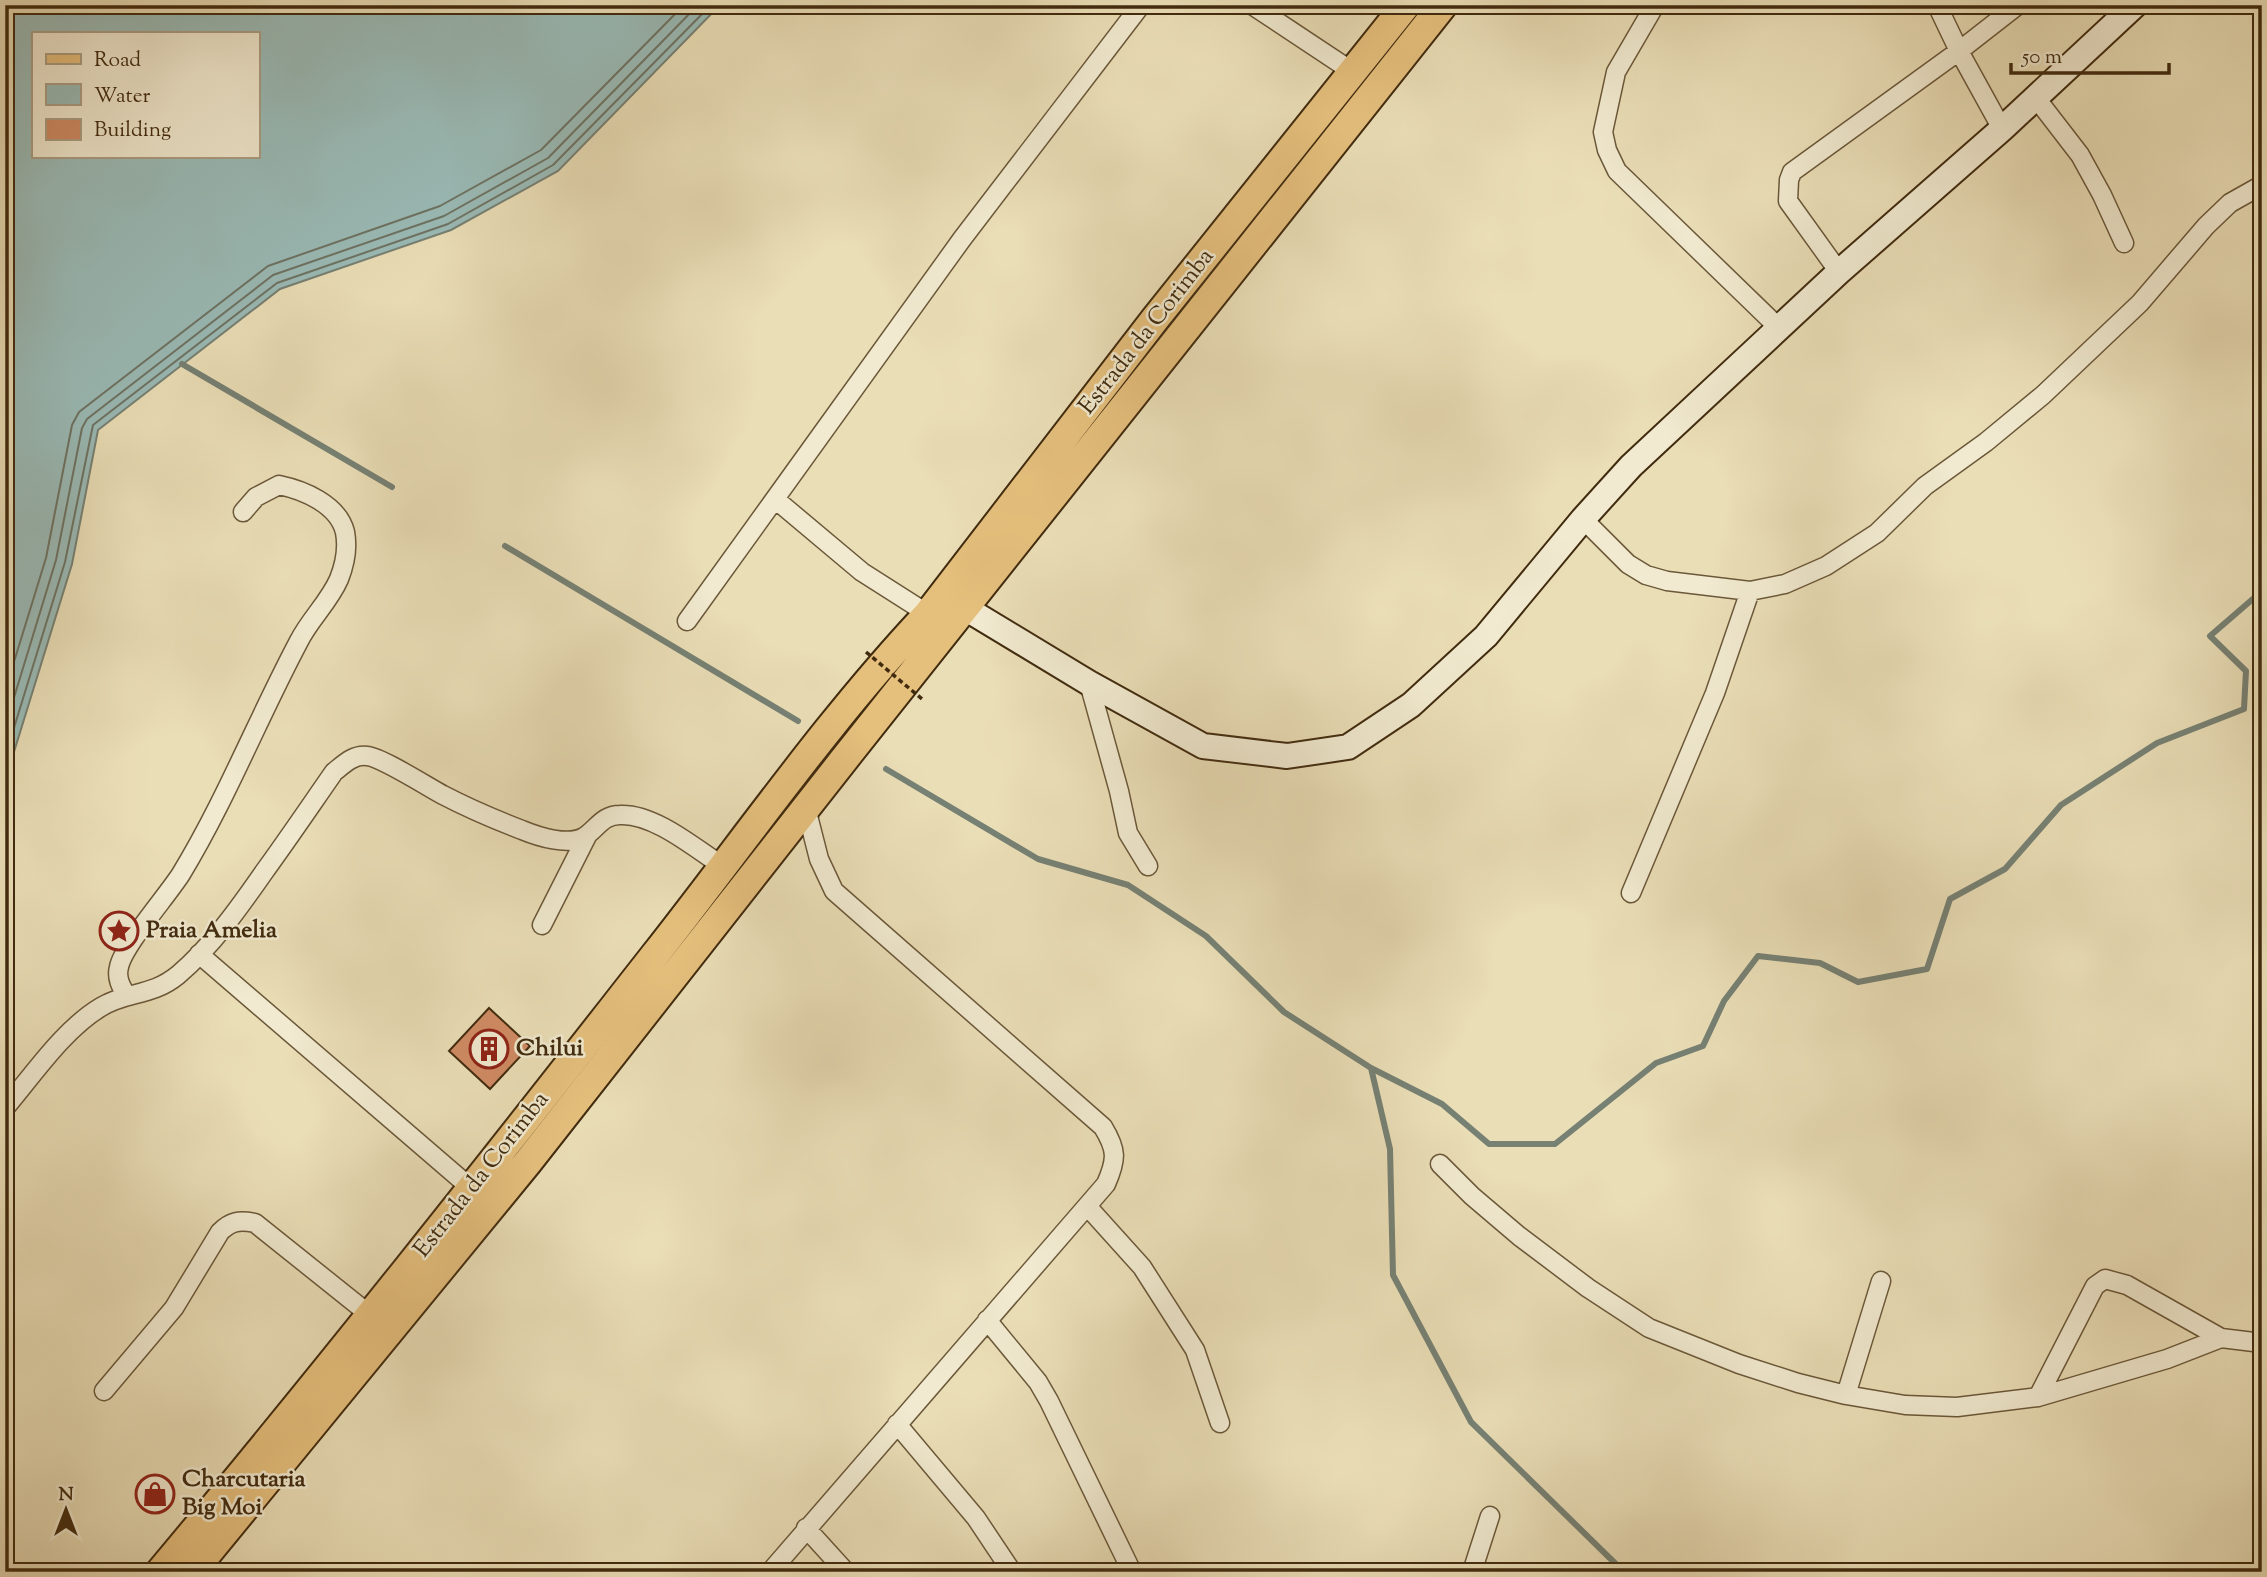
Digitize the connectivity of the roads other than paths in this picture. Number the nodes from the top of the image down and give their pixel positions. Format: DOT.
graph roads {
  1 [pos="1140,5"];
  2 [pos="1252,5"];
  3 [pos="1406,5"];
  4 [pos="1443,5"];
  5 [pos="1655,5"];
  6 [pos="1937,5"];
  7 [pos="2018,5"];
  8 [pos="2135,5"];
  9 [pos="1959,51"];
  10 [pos="1353,72"];
  11 [pos="2036,98"];
  12 [pos="2002,129"];
  13 [pos="2262,185"];
  14 [pos="2124,243"];
  15 [pos="1839,272"];
  16 [pos="1779,328"];
  17 [pos="775,499"];
  18 [pos="243,512"];
  19 [pos="1583,519"];
  20 [pos="1750,591"];
  21 [pos="965,608"];
  22 [pos="928,614"];
  23 [pos="687,621"];
  24 [pos="1089,683"];
  25 [pos="806,808"];
  26 [pos="587,836"];
  27 [pos="1148,866"];
  28 [pos="724,867"];
  29 [pos="1631,893"];
  30 [pos="542,925"];
  31 [pos="199,954"];
  32 [pos="127,996"];
  33 [pos="5,1108"];
  34 [pos="1440,1164"];
  35 [pos="472,1189"];
  36 [pos="1087,1206"];
  37 [pos="1881,1281"];
  38 [pos="370,1315"];
  39 [pos="988,1320"];
  40 [pos="2221,1338"];
  41 [pos="2262,1343"];
  42 [pos="104,1391"];
  43 [pos="1846,1395"];
  44 [pos="2038,1397"];
  45 [pos="1220,1423"];
  46 [pos="897,1424"];
  47 [pos="1490,1516"];
  48 [pos="806,1528"];
  49 [pos="160,1572"];
  50 [pos="192,1572"];
  51 [pos="770,1572"];
  52 [pos="846,1572"];
  53 [pos="1012,1572"];
  54 [pos="1132,1572"];
  55 [pos="1472,1572"];
  1 -- 17 [label="street"];
  2 -- 10 [label="street"];
  3 -- 10 [label="main road, Estrada da Corimba"];
  4 -- 21 [label="main road, Estrada da Corimba"];
  5 -- 16 [label="street"];
  6 -- 9 [label="street"];
  7 -- 9 [label="street"];
  8 -- 11 [label="street"];
  9 -- 12 [label="street"];
  9 -- 15 [label="street"];
  10 -- 22 [label="main road, Estrada da Corimba"];
  11 -- 12 [label="street"];
  11 -- 14 [label="street"];
  12 -- 15 [label="street"];
  13 -- 20 [label="street"];
  15 -- 16 [label="street"];
  16 -- 19 [label="street"];
  17 -- 22 [label="street"];
  17 -- 23 [label="street"];
  18 -- 32 [label="street"];
  19 -- 20 [label="street"];
  19 -- 24 [label="street"];
  20 -- 29 [label="street"];
  21 -- 24 [label="street"];
  21 -- 25 [label="main road, Estrada da Corimba"];
  22 -- 28 [label="main road, Estrada da Corimba"];
  24 -- 27 [label="street"];
  25 -- 36 [label="street"];
  25 -- 50 [label="main road, Estrada da Corimba"];
  26 -- 28 [label="street"];
  26 -- 30 [label="street"];
  26 -- 31 [label="street"];
  28 -- 35 [label="main road, Estrada da Corimba"];
  31 -- 32 [label="street"];
  31 -- 35 [label="street"];
  32 -- 33 [label="street"];
  34 -- 43 [label="street"];
  35 -- 38 [label="main road, Estrada da Corimba"];
  36 -- 39 [label="street"];
  36 -- 45 [label="street"];
  37 -- 43 [label="street"];
  38 -- 42 [label="street"];
  38 -- 49 [label="main road, Estrada da Corimba"];
  39 -- 46 [label="street"];
  39 -- 54 [label="street"];
  40 -- 41 [label="street"];
  40 -- 44 [label="street"];
  40 -- 44 [label="street"];
  43 -- 44 [label="street"];
  46 -- 48 [label="street"];
  46 -- 53 [label="street"];
  47 -- 55 [label="street"];
  48 -- 51 [label="street"];
  48 -- 52 [label="street"];
}
